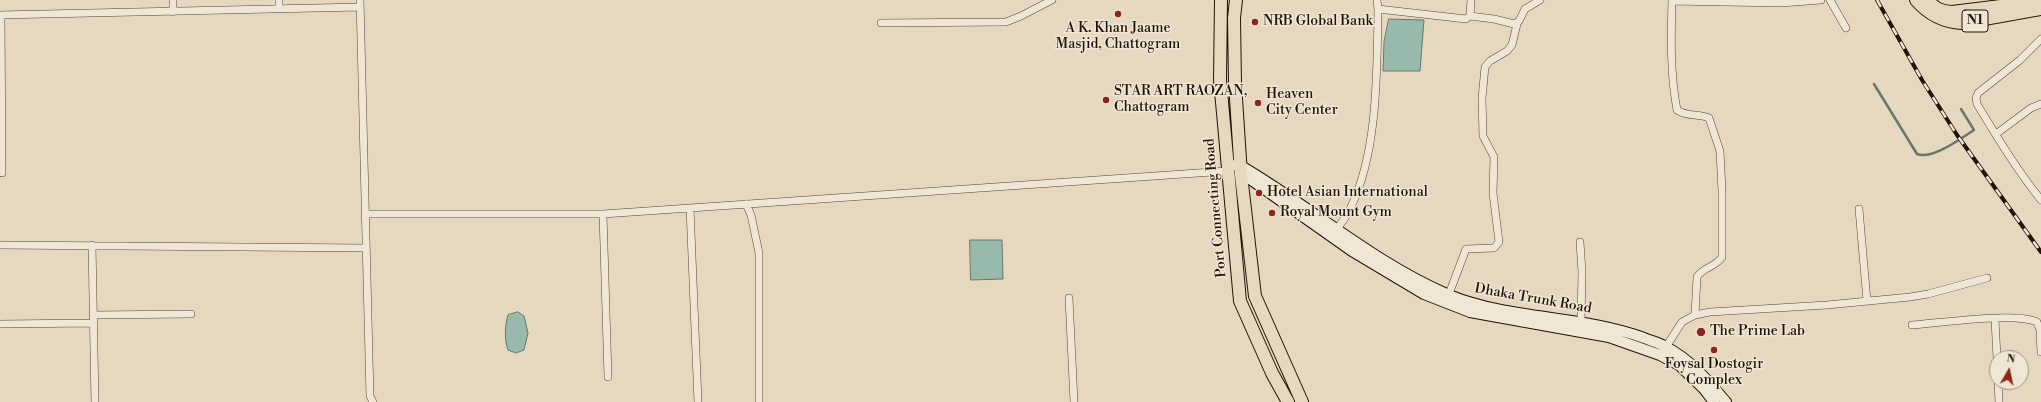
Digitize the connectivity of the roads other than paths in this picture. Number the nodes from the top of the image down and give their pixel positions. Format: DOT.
graph roads {
  1 [pos="174,0"];
  2 [pos="279,0"];
  3 [pos="1052,0"];
  4 [pos="1221,0"];
  5 [pos="1236,0"];
  6 [pos="1377,0"];
  7 [pos="1471,0"];
  8 [pos="1540,0"];
  9 [pos="1821,0"];
  10 [pos="1830,0"];
  11 [pos="1916,0"];
  12 [pos="1928,0"];
  13 [pos="1672,1"];
  14 [pos="2041,1"];
  15 [pos="360,4"];
  16 [pos="279,9"];
  17 [pos="1378,9"];
  18 [pos="2041,10"];
  19 [pos="173,12"];
  20 [pos="0,15"];
  21 [pos="1470,16"];
  22 [pos="881,23"];
  23 [pos="1517,24"];
  24 [pos="1846,28"];
  25 [pos="2041,39"];
  26 [pos="2041,104"];
  27 [pos="1996,134"];
  28 [pos="1227,167"];
  29 [pos="1241,170"];
  30 [pos="2,173"];
  31 [pos="2041,200"];
  32 [pos="746,204"];
  33 [pos="690,208"];
  34 [pos="1859,209"];
  35 [pos="365,214"];
  36 [pos="603,214"];
  37 [pos="1337,230"];
  38 [pos="1580,242"];
  39 [pos="0,245"];
  40 [pos="92,245"];
  41 [pos="365,248"];
  42 [pos="1987,278"];
  43 [pos="1449,294"];
  44 [pos="1069,298"];
  45 [pos="1867,301"];
  46 [pos="192,314"];
  47 [pos="93,315"];
  48 [pos="1695,315"];
  49 [pos="1995,319"];
  50 [pos="1581,322"];
  51 [pos="93,323"];
  52 [pos="0,324"];
  53 [pos="1912,325"];
  54 [pos="1663,350"];
  55 [pos="1997,350"];
  56 [pos="2041,352"];
  57 [pos="608,377"];
  58 [pos="1998,390"];
  59 [pos="95,402"];
  60 [pos="373,402"];
  61 [pos="698,402"];
  62 [pos="759,402"];
  63 [pos="1074,402"];
  64 [pos="1288,402"];
  65 [pos="1302,402"];
  66 [pos="1714,402"];
  67 [pos="1726,402"];
  68 [pos="1999,402"];
  1 -- 19 [label="street"];
  2 -- 16 [label="street"];
  3 -- 22 [label="street"];
  4 -- 28 [label="highway, Port Connecting Road"];
  5 -- 29 [label="highway, Port Connecting Road"];
  6 -- 17 [label="street"];
  7 -- 21 [label="street"];
  8 -- 23 [label="street"];
  9 -- 13 [label="street"];
  10 -- 24 [label="street"];
  11 -- 18 [label="highway, N1"];
  12 -- 14 [label="highway, N1"];
  13 -- 48 [label="street"];
  15 -- 16 [label="street"];
  15 -- 35 [label="street"];
  16 -- 19 [label="street"];
  17 -- 21 [label="street"];
  17 -- 37 [label="street"];
  19 -- 20 [label="street"];
  20 -- 30 [label="street"];
  21 -- 23 [label="street"];
  23 -- 43 [label="street"];
  25 -- 27 [label="street"];
  26 -- 27 [label="street"];
  27 -- 31 [label="street"];
  28 -- 29 [label="main road, Dhaka Trunk Road"];
  28 -- 32 [label="street"];
  28 -- 64 [label="highway, Port Connecting Road"];
  29 -- 37 [label="main road, Dhaka Trunk Road"];
  29 -- 54 [label="main road, Dhaka Trunk Road"];
  29 -- 65 [label="highway, Port Connecting Road"];
  32 -- 33 [label="street"];
  32 -- 62 [label="street"];
  33 -- 36 [label="street"];
  33 -- 61 [label="street"];
  34 -- 45 [label="street"];
  35 -- 36 [label="street"];
  35 -- 41 [label="street"];
  36 -- 57 [label="street"];
  37 -- 43 [label="main road, Dhaka Trunk Road"];
  38 -- 50 [label="street"];
  39 -- 40 [label="street"];
  40 -- 41 [label="street"];
  40 -- 47 [label="street"];
  41 -- 60 [label="street"];
  42 -- 45 [label="street"];
  43 -- 50 [label="main road, Dhaka Trunk Road"];
  44 -- 63 [label="street"];
  45 -- 48 [label="street"];
  46 -- 47 [label="street"];
  47 -- 51 [label="street"];
  48 -- 54 [label="street"];
  49 -- 53 [label="street"];
  49 -- 55 [label="street"];
  49 -- 56 [label="street"];
  50 -- 54 [label="main road, Dhaka Trunk Road"];
  51 -- 52 [label="street"];
  51 -- 59 [label="street"];
  54 -- 66 [label="main road, Dhaka Trunk Road"];
  54 -- 67 [label="main road, Dhaka Trunk Road"];
  58 -- 68 [label="street"];
}
